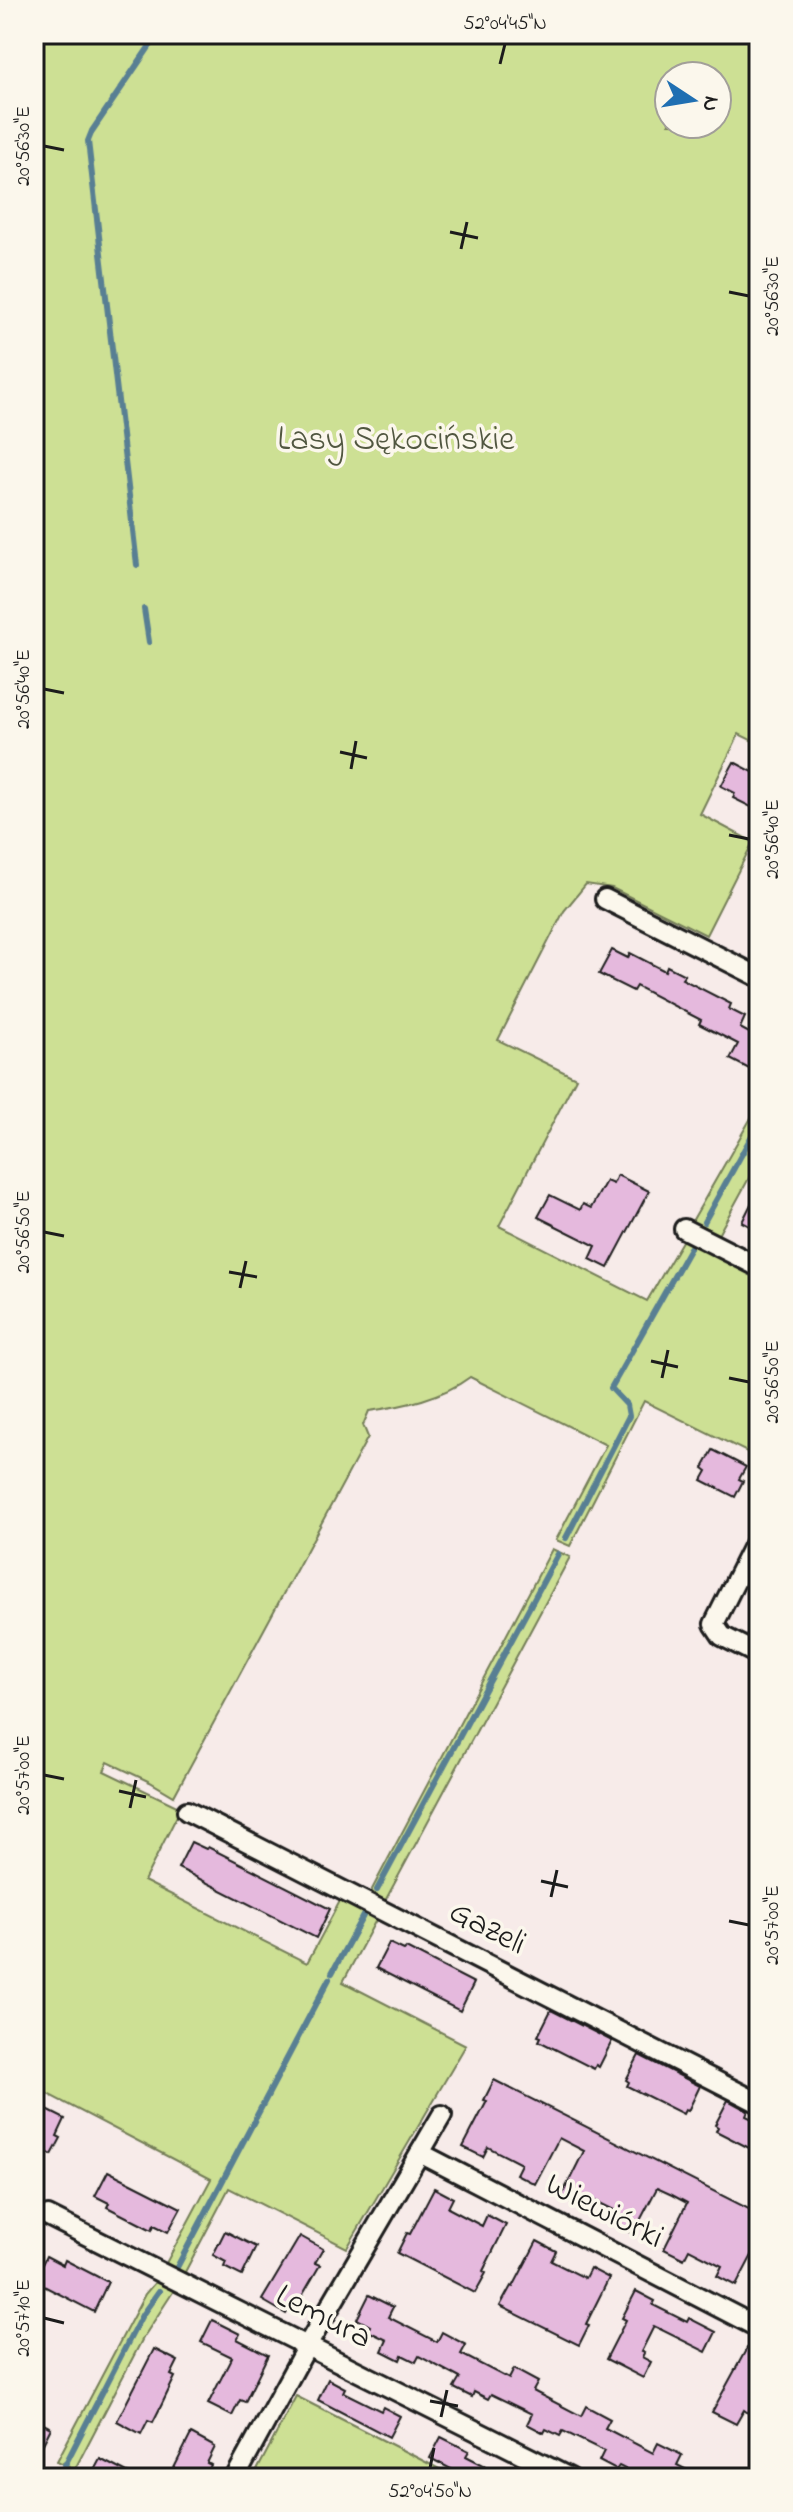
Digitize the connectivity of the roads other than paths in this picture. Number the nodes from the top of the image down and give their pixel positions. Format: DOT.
graph roads {
  1 [pos="605,899"];
  2 [pos="759,977"];
  3 [pos="684,1229"];
  4 [pos="759,1267"];
  5 [pos="759,1534"];
  6 [pos="759,1655"];
  7 [pos="187,1811"];
  8 [pos="759,2103"];
  9 [pos="442,2115"];
  10 [pos="420,2153"];
  11 [pos="48,2216"];
  12 [pos="759,2328"];
  13 [pos="307,2346"];
  14 [pos="235,2478"];
  15 [pos="570,2478"];
  1 -- 2 [label="street"];
  3 -- 4 [label="street"];
  5 -- 6 [label="street"];
  7 -- 8 [label="street, Gazeli"];
  9 -- 10 [label="street"];
  10 -- 12 [label="street, Wiewiórki"];
  10 -- 13 [label="street"];
  11 -- 13 [label="street, Lemura"];
  13 -- 14 [label="street"];
  13 -- 15 [label="street, Lemura"];
}
